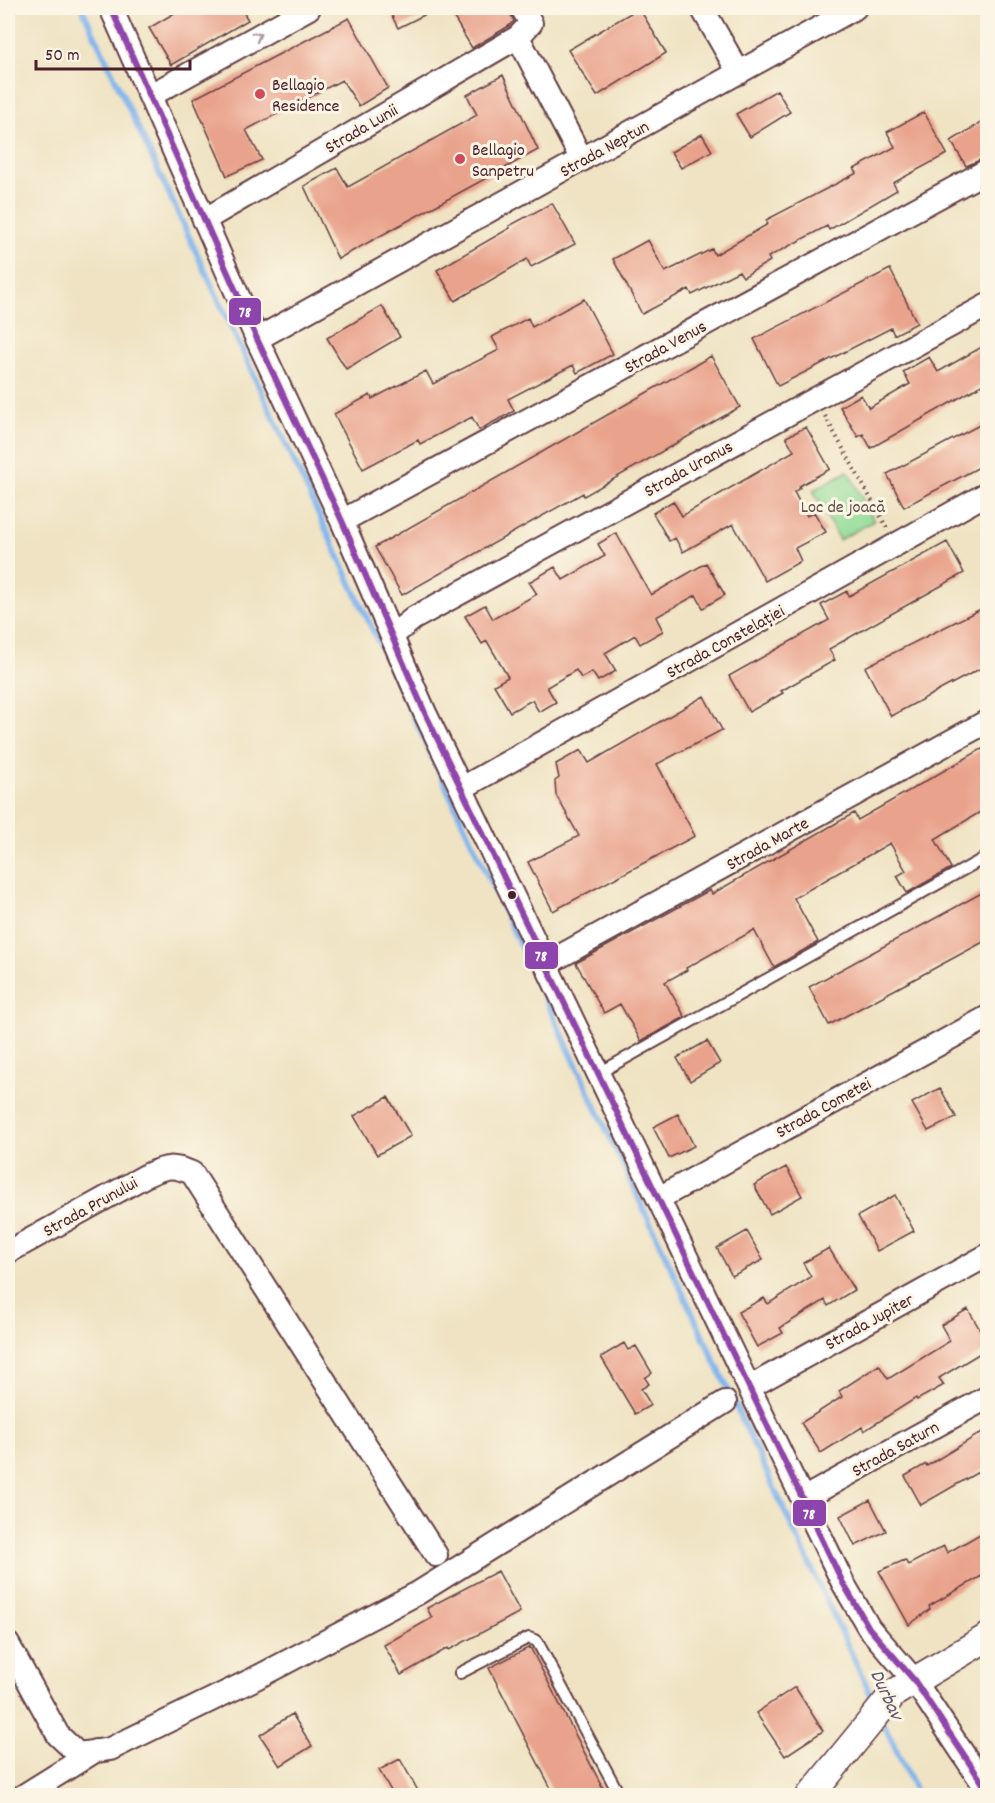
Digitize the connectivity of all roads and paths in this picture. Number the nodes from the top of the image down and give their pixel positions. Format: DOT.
graph roads {
  1 [pos="309,8"];
  2 [pos="522,8"];
  3 [pos="702,8"];
  4 [pos="855,8"];
  5 [pos="115,9"];
  6 [pos="518,37"];
  7 [pos="738,73"];
  8 [pos="151,95"];
  9 [pos="582,160"];
  10 [pos="987,170"];
  11 [pos="204,220"];
  12 [pos="987,305"];
  13 [pos="257,339"];
  14 [pos="815,398"];
  15 [pos="987,493"];
  16 [pos="342,521"];
  17 [pos="896,544"];
  18 [pos="393,635"];
  19 [pos="987,721"];
  20 [pos="462,788"];
  21 [pos="987,856"];
  22 [pos="546,964"];
  23 [pos="987,1017"];
  24 [pos="599,1072"];
  25 [pos="659,1198"];
  26 [pos="8,1252"];
  27 [pos="987,1256"];
  28 [pos="750,1387"];
  29 [pos="987,1397"];
  30 [pos="725,1402"];
  31 [pos="803,1499"];
  32 [pos="436,1555"];
  33 [pos="987,1637"];
  34 [pos="8,1644"];
  35 [pos="460,1672"];
  36 [pos="904,1686"];
  37 [pos="95,1751"];
  38 [pos="987,1791"];
  39 [pos="23,1796"];
  40 [pos="620,1796"];
  41 [pos="810,1796"];
  8 -- 1 [label="street, one-way"];
  2 -- 6 [label="street"];
  3 -- 7 [label="street"];
  4 -- 7 [label="street, Strada Neptun"];
  5 -- 8 [label="street"];
  6 -- 9 [label="street"];
  6 -- 11 [label="street, Strada Lunii"];
  7 -- 9 [label="street, Strada Neptun"];
  8 -- 11 [label="street"];
  9 -- 13 [label="street, Strada Neptun"];
  10 -- 16 [label="street, Strada Venus"];
  11 -- 13 [label="street"];
  12 -- 14 [label="street, Strada Uranus"];
  13 -- 16 [label="street"];
  14 -- 17 [label="path"];
  14 -- 18 [label="street, Strada Uranus"];
  15 -- 17 [label="street, Strada Constelației"];
  16 -- 18 [label="street"];
  17 -- 20 [label="street, Strada Constelației"];
  18 -- 20 [label="street"];
  19 -- 22 [label="street, Strada Marte"];
  20 -- 22 [label="street"];
  21 -- 24 [label="lane"];
  22 -- 24 [label="street"];
  23 -- 25 [label="street, Strada Cometei"];
  24 -- 25 [label="street"];
  25 -- 28 [label="street"];
  26 -- 32 [label="street, Strada Prunului"];
  27 -- 28 [label="street, Strada Jupiter"];
  28 -- 31 [label="street"];
  29 -- 31 [label="street, Strada Saturn"];
  30 -- 37 [label="street"];
  31 -- 36 [label="street"];
  33 -- 36 [label="street"];
  34 -- 37 [label="street"];
  35 -- 40 [label="lane"];
  36 -- 38 [label="street"];
  36 -- 41 [label="street"];
  37 -- 39 [label="street"];
}
